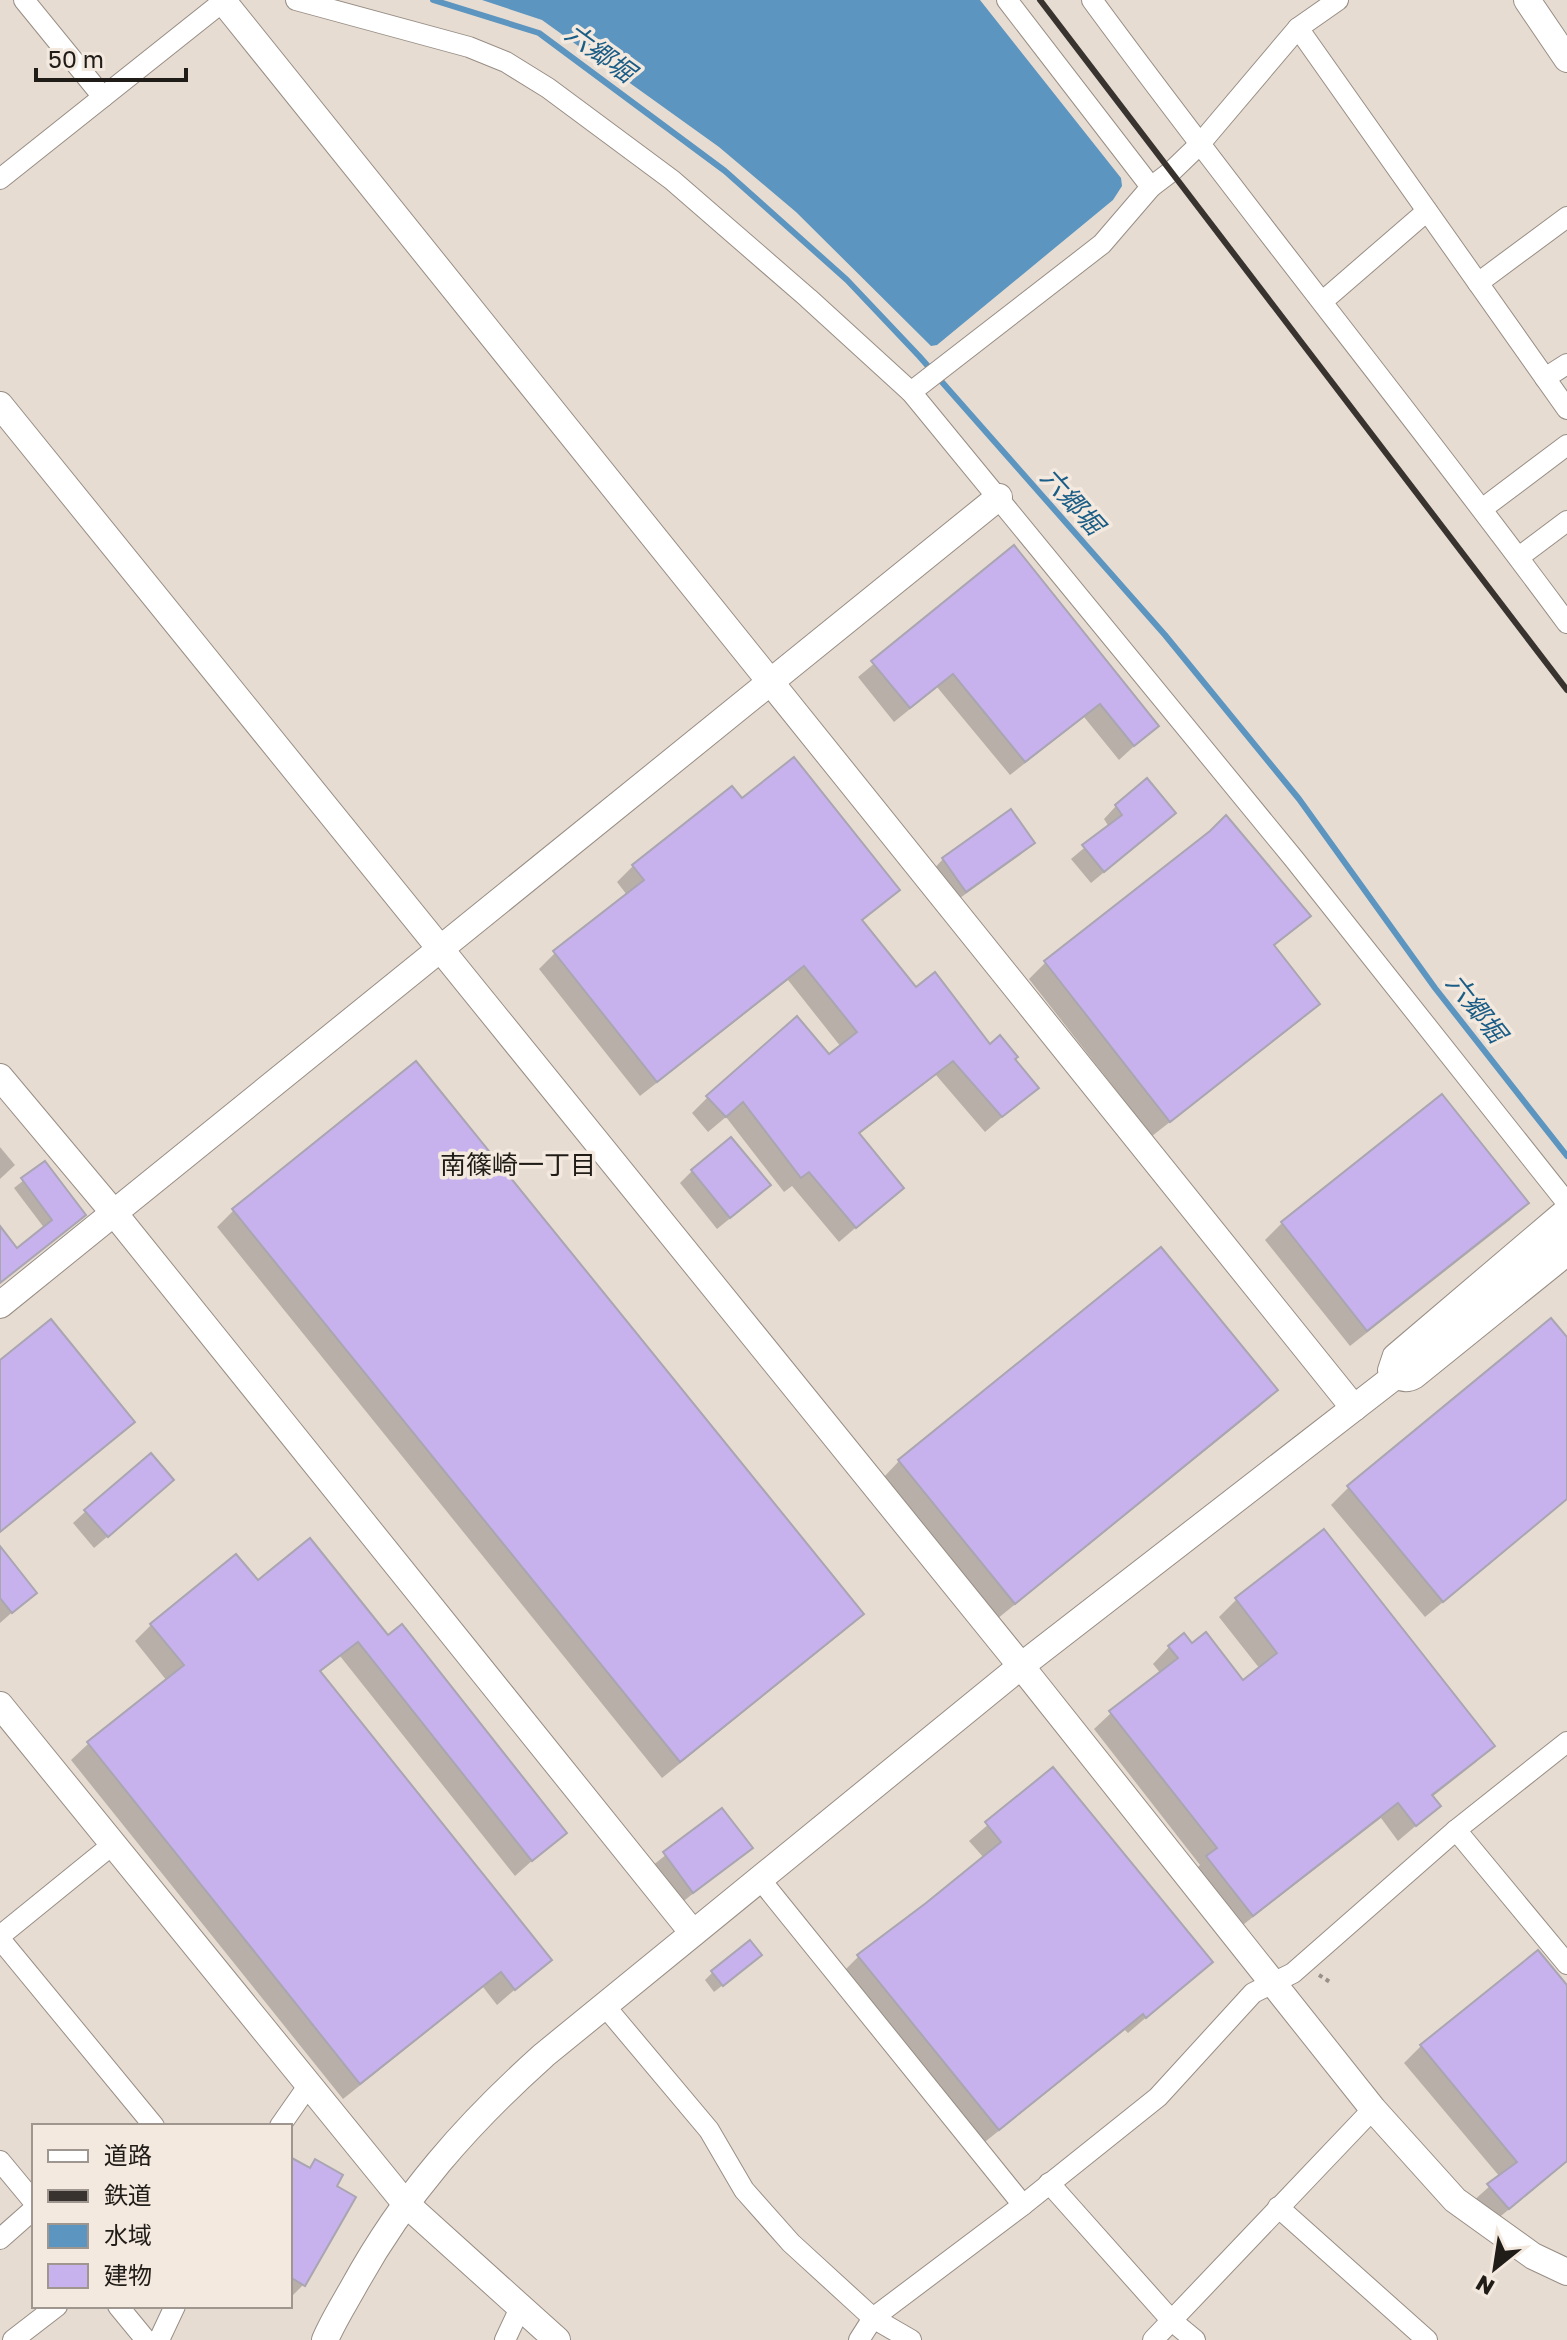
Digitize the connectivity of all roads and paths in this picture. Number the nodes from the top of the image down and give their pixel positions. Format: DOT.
graph roads {
  1 [pos="24,0"];
  2 [pos="222,0"];
  3 [pos="296,0"];
  4 [pos="1007,0"];
  5 [pos="1092,0"];
  6 [pos="1338,0"];
  7 [pos="1527,0"];
  8 [pos="1298,28"];
  9 [pos="1567,59"];
  10 [pos="103,97"];
  11 [pos="1199,145"];
  12 [pos="1,175"];
  13 [pos="1151,187"];
  14 [pos="1427,211"];
  15 [pos="1567,217"];
  16 [pos="1478,283"];
  17 [pos="1323,301"];
  18 [pos="1567,364"];
  19 [pos="1545,378"];
  20 [pos="911,392"];
  21 [pos="0,405"];
  22 [pos="1567,409"];
  23 [pos="1567,445"];
  24 [pos="999,497"];
  25 [pos="1482,509"];
  26 [pos="1567,521"];
  27 [pos="1519,557"];
  28 [pos="1567,623"];
  29 [pos="771,681"];
  30 [pos="440,949"];
  31 [pos="0,1077"];
  32 [pos="1567,1205"];
  33 [pos="114,1213"];
  34 [pos="1567,1233"];
  35 [pos="1567,1256"];
  36 [pos="0,1305"];
  37 [pos="1394,1377"];
  38 [pos="1354,1408"];
  39 [pos="1021,1666"];
  40 [pos="0,1705"];
  41 [pos="1567,1742"];
  42 [pos="1456,1830"];
  43 [pos="112,1845"];
  44 [pos="759,1878"];
  45 [pos="693,1933"];
  46 [pos="0,1938"];
  47 [pos="1567,1964"];
  48 [pos="1274,1984"];
  49 [pos="604,2005"];
  50 [pos="308,2086"];
  51 [pos="1373,2109"];
  52 [pos="152,2124"];
  53 [pos="281,2124"];
  54 [pos="0,2161"];
  55 [pos="1049,2183"];
  56 [pos="32,2200"];
  57 [pos="405,2203"];
  58 [pos="1023,2205"];
  59 [pos="1278,2207"];
  60 [pos="32,2211"];
  61 [pos="0,2239"];
  62 [pos="1567,2272"];
  63 [pos="54,2308"];
  64 [pos="120,2308"];
  65 [pos="174,2308"];
  66 [pos="520,2308"];
  67 [pos="873,2318"];
  68 [pos="1172,2321"];
  69 [pos="13,2340"];
  70 [pos="146,2340"];
  71 [pos="159,2340"];
  72 [pos="325,2340"];
  73 [pos="505,2340"];
  74 [pos="557,2340"];
  75 [pos="859,2340"];
  76 [pos="911,2340"];
  77 [pos="1153,2340"];
  78 [pos="1195,2340"];
  79 [pos="1427,2340"];
  1 -- 10 [label="street"];
  2 -- 10 [label="street"];
  2 -- 29 [label="street"];
  3 -- 20 [label="street"];
  4 -- 13 [label="street"];
  5 -- 11 [label="street"];
  6 -- 8 [label="street"];
  7 -- 9 [label="street"];
  8 -- 11 [label="street"];
  8 -- 14 [label="street"];
  10 -- 12 [label="street"];
  11 -- 13 [label="street"];
  11 -- 17 [label="street"];
  13 -- 20 [label="street"];
  14 -- 16 [label="street"];
  14 -- 17 [label="street"];
  15 -- 16 [label="street"];
  16 -- 19 [label="street"];
  17 -- 25 [label="street"];
  18 -- 19 [label="street"];
  19 -- 22 [label="street"];
  20 -- 24 [label="street"];
  21 -- 30 [label="street"];
  23 -- 25 [label="street"];
  24 -- 29 [label="street"];
  24 -- 32 [label="street"];
  25 -- 27 [label="street"];
  26 -- 27 [label="street"];
  27 -- 28 [label="street"];
  29 -- 30 [label="street"];
  29 -- 38 [label="street"];
  30 -- 33 [label="street"];
  30 -- 39 [label="street"];
  31 -- 33 [label="street"];
  32 -- 37 [label="street"];
  33 -- 36 [label="street"];
  33 -- 45 [label="street"];
  34 -- 37 [label="street"];
  35 -- 37 [label="street"];
  37 -- 38 [label="street"];
  38 -- 39 [label="street"];
  39 -- 44 [label="street"];
  39 -- 48 [label="street"];
  40 -- 43 [label="street"];
  41 -- 42 [label="street"];
  42 -- 47 [label="street"];
  42 -- 48 [label="street"];
  43 -- 46 [label="street"];
  43 -- 50 [label="street"];
  44 -- 45 [label="street"];
  44 -- 58 [label="street"];
  45 -- 49 [label="street"];
  46 -- 52 [label="street"];
  48 -- 51 [label="street"];
  48 -- 55 [label="street"];
  49 -- 57 [label="street"];
  49 -- 67 [label="street"];
  50 -- 53 [label="street"];
  50 -- 57 [label="street"];
  51 -- 59 [label="street"];
  51 -- 62 [label="street"];
  54 -- 56 [label="street"];
  55 -- 58 [label="street"];
  55 -- 68 [label="street"];
  57 -- 66 [label="street"];
  57 -- 72 [label="street"];
  58 -- 67 [label="street"];
  59 -- 68 [label="street"];
  59 -- 79 [label="street"];
  60 -- 61 [label="street"];
  63 -- 69 [label="street"];
  64 -- 70 [label="street"];
  65 -- 71 [label="street"];
  66 -- 73 [label="street"];
  66 -- 74 [label="street"];
  67 -- 75 [label="street"];
  67 -- 76 [label="street"];
  68 -- 77 [label="street"];
  68 -- 78 [label="street"];
}
